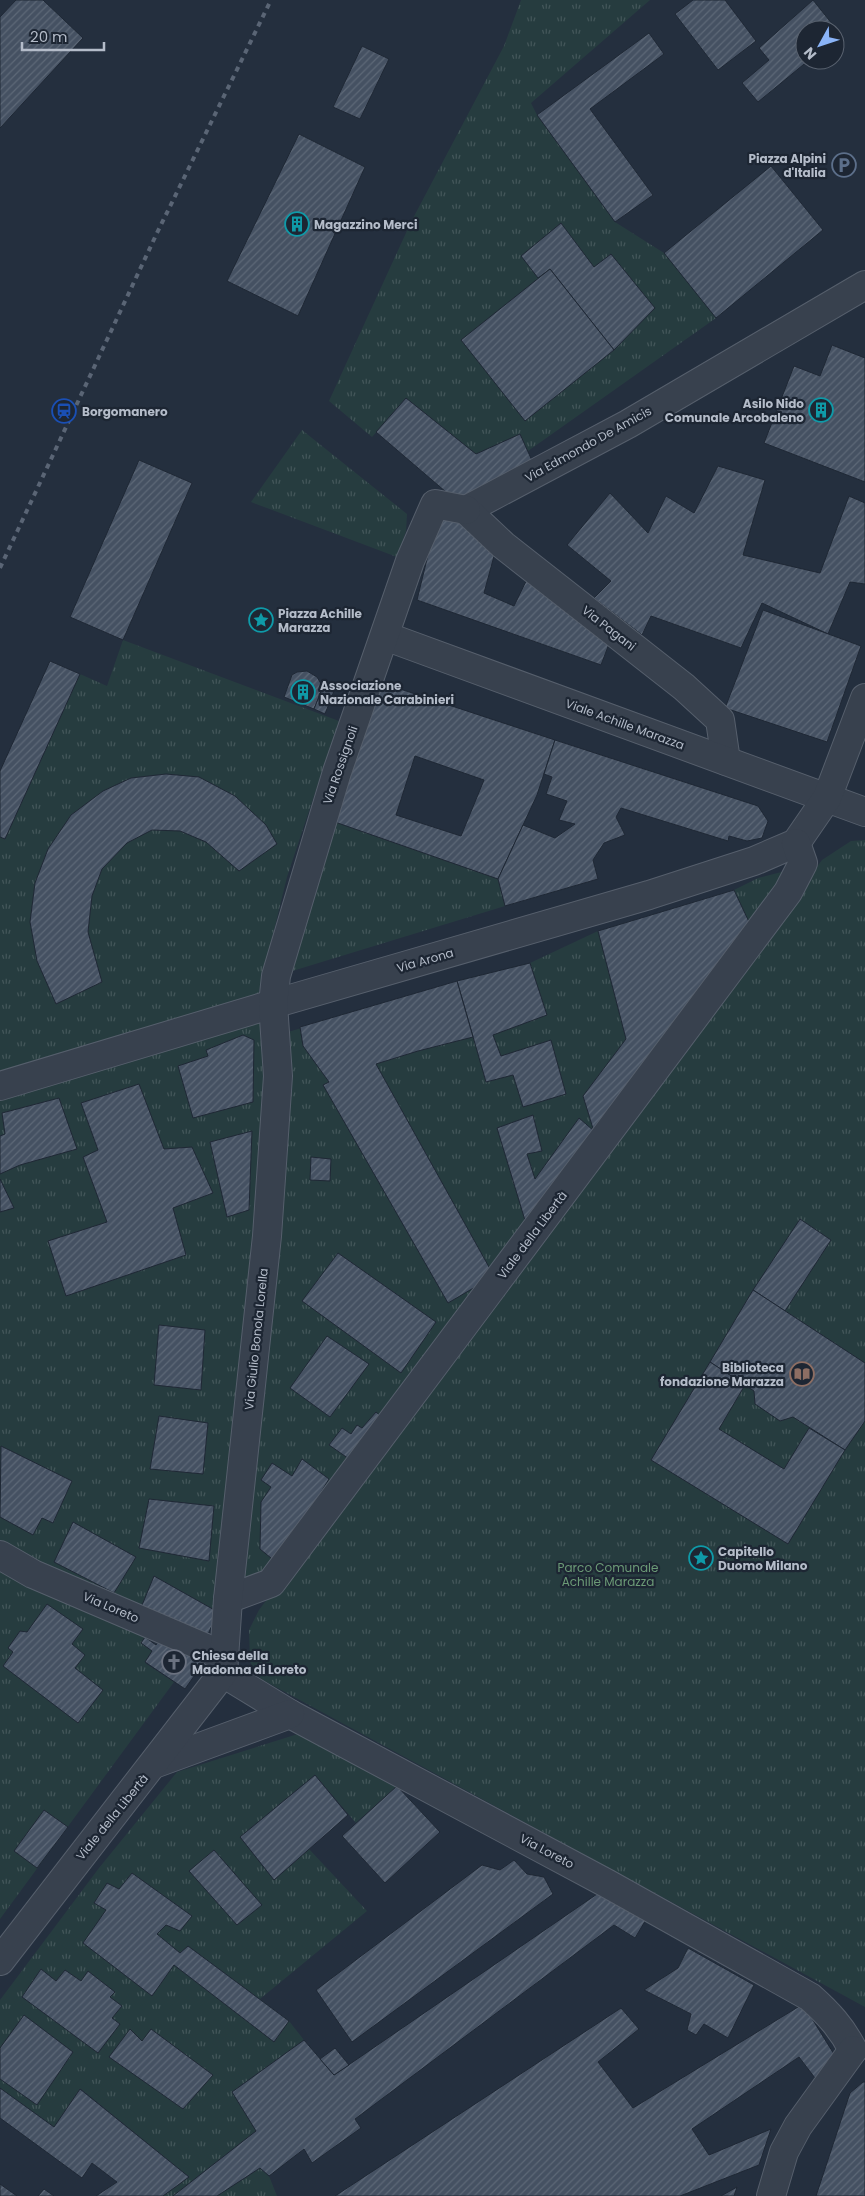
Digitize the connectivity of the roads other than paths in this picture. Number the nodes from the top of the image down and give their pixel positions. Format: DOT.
graph roads {
  1 [pos="865,285"];
  2 [pos="466,510"];
  3 [pos="385,636"];
  4 [pos="865,698"];
  5 [pos="726,761"];
  6 [pos="827,798"];
  7 [pos="865,812"];
  8 [pos="796,843"];
  9 [pos="272,1004"];
  10 [pos="0,1086"];
  11 [pos="0,1555"];
  12 [pos="228,1599"];
  13 [pos="223,1665"];
  14 [pos="290,1714"];
  15 [pos="154,1764"];
  16 [pos="0,1961"];
  17 [pos="859,2050"];
  18 [pos="771,2196"];
  1 -- 2 [label="street, Via Edmondo De Amicis"];
  2 -- 3 [label="street, Via Rossignoli"];
  2 -- 5 [label="street, Via Pagani"];
  3 -- 5 [label="street, Viale Achille Marazza"];
  3 -- 9 [label="street, Via Rossignoli"];
  4 -- 6 [label="street"];
  5 -- 6 [label="street, Viale Achille Marazza"];
  6 -- 7 [label="street, Viale Achille Marazza"];
  6 -- 8 [label="street"];
  8 -- 9 [label="street, Via Arona"];
  8 -- 12 [label="street, Viale della Libertà"];
  9 -- 10 [label="street, Via Arona"];
  9 -- 12 [label="street, Via Giulio Bonola Lorella"];
  11 -- 13 [label="street, Via Loreto"];
  12 -- 13 [label="street, Via Giulio Bonola Lorella"];
  13 -- 14 [label="street, Via Loreto"];
  13 -- 15 [label="street, Viale della Libertà"];
  14 -- 15 [label="street"];
  14 -- 17 [label="street, Via Loreto"];
  15 -- 16 [label="street, Viale della Libertà"];
  17 -- 18 [label="street"];
}
